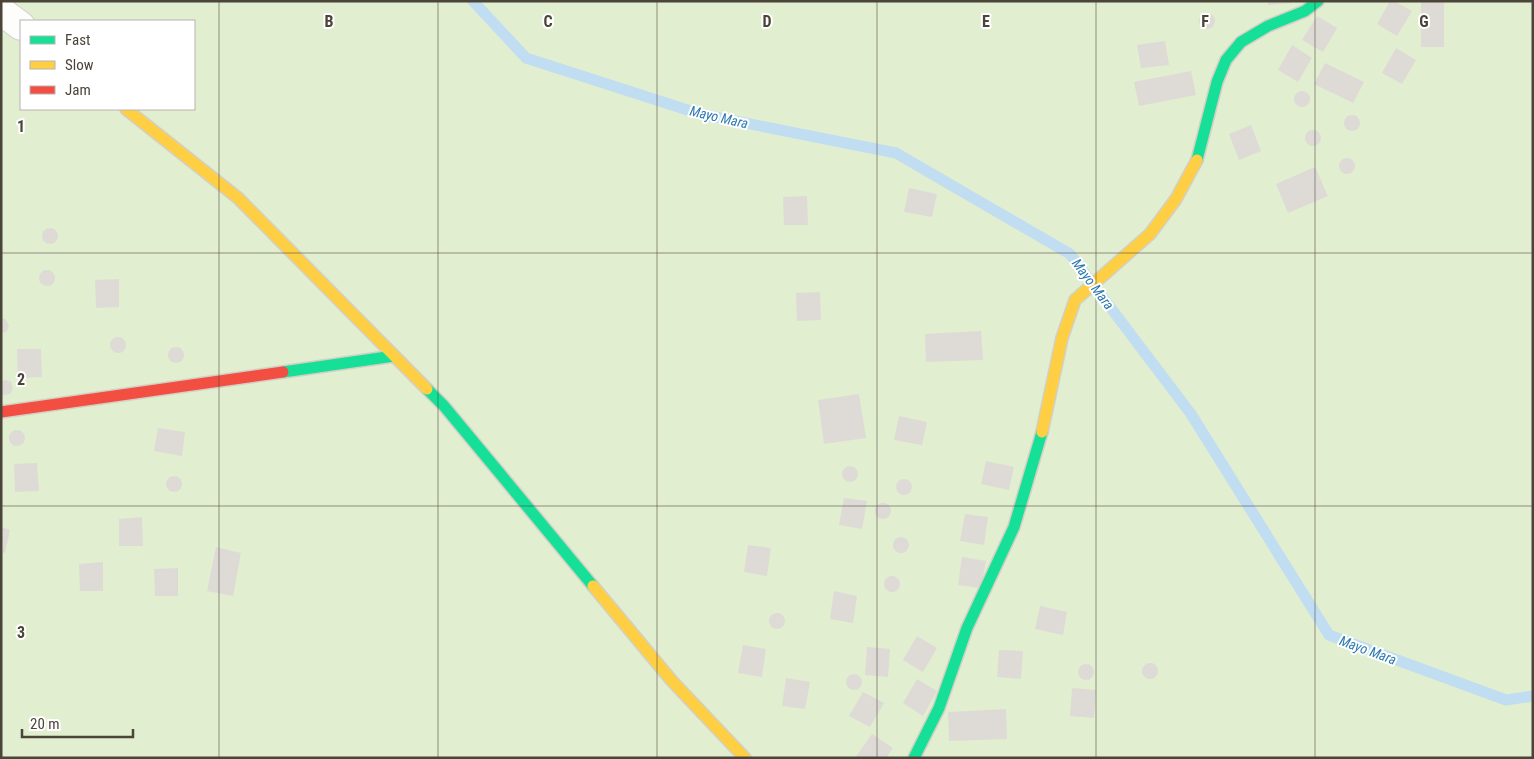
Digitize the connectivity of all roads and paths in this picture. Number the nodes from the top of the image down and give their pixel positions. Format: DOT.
graph roads {
  1 [pos="1318,1"];
  2 [pos="1,10"];
  3 [pos="20,25"];
  4 [pos="127,110"];
  5 [pos="394,356"];
  6 [pos="1,412"];
  7 [pos="745,758"];
  8 [pos="914,758"];
  1 -- 8 [label="street"];
  2 -- 3 [label="street"];
  4 -- 5 [label="street"];
  5 -- 6 [label="street"];
  5 -- 7 [label="street"];
}
